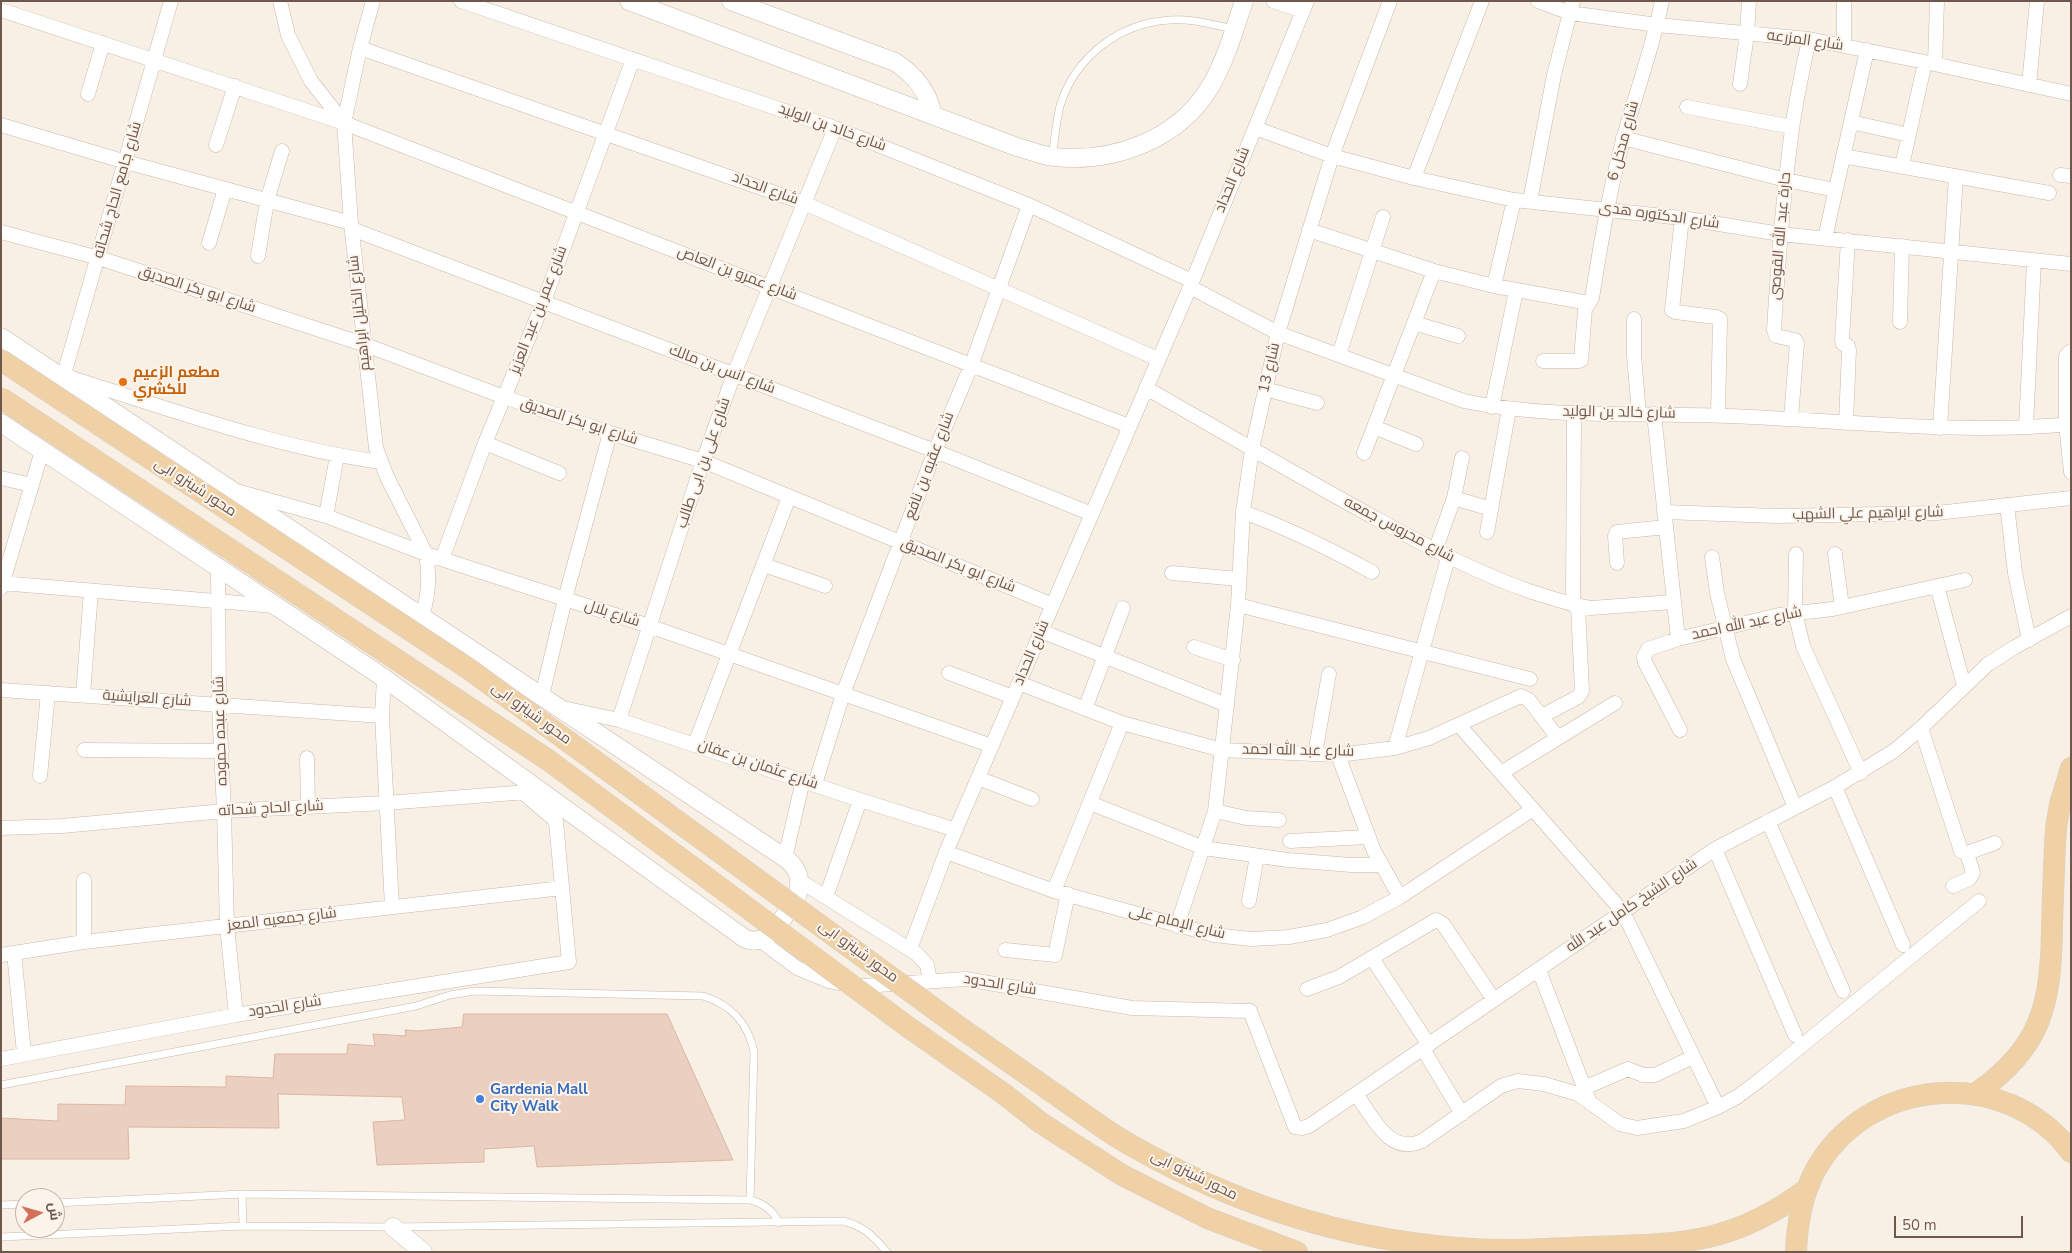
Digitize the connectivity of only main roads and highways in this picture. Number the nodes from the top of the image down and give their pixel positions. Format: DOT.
graph roads {
  1 [pos="1,360"];
  2 [pos="1,398"];
  3 [pos="2071,768"];
  4 [pos="1975,1094"];
  5 [pos="2071,1152"];
  6 [pos="1807,1189"];
  7 [pos="1297,1252"];
  8 [pos="1796,1252"];
  1 -- 6 [label="main road, محور شينزو ابى, bridge"];
  2 -- 7 [label="main road, محور شينزو ابى, bridge"];
  3 -- 4 [label="main road"];
  4 -- 5 [label="main road"];
  4 -- 6 [label="main road"];
  6 -- 8 [label="main road"];
}
